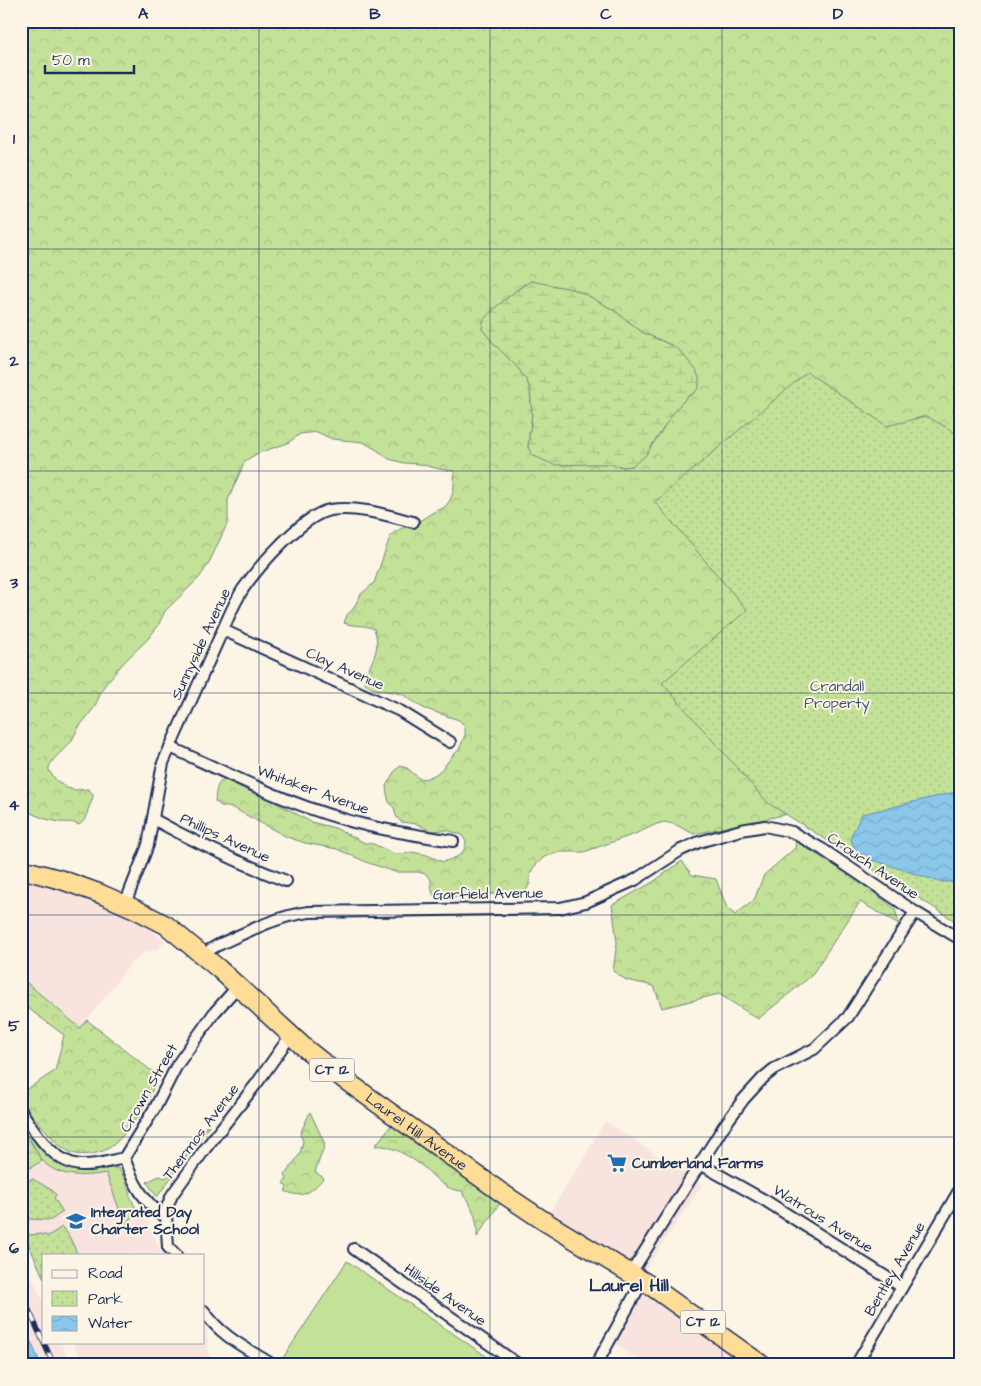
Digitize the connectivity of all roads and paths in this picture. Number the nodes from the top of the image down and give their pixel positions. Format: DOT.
graph roads {
  1 [pos="413,522"];
  2 [pos="223,630"];
  3 [pos="450,742"];
  4 [pos="170,747"];
  5 [pos="153,819"];
  6 [pos="765,826"];
  7 [pos="453,841"];
  8 [pos="21,869"];
  9 [pos="286,881"];
  10 [pos="125,904"];
  11 [pos="915,912"];
  12 [pos="960,939"];
  13 [pos="204,956"];
  14 [pos="238,986"];
  15 [pos="291,1035"];
  16 [pos="21,1111"];
  17 [pos="124,1158"];
  18 [pos="700,1164"];
  19 [pos="960,1189"];
  20 [pos="166,1217"];
  21 [pos="354,1249"];
  22 [pos="175,1254"];
  23 [pos="637,1277"];
  24 [pos="902,1287"];
  25 [pos="205,1312"];
  26 [pos="273,1365"];
  27 [pos="519,1365"];
  28 [pos="596,1365"];
  29 [pos="762,1365"];
  30 [pos="856,1365"];
  1 -- 2 [label="street, Sunnyside Avenue"];
  2 -- 3 [label="street, Clay Avenue"];
  2 -- 4 [label="street, Sunnyside Avenue"];
  4 -- 5 [label="street, Sunnyside Avenue"];
  4 -- 7 [label="street, Whitaker Avenue"];
  5 -- 9 [label="street, Phillips Avenue"];
  5 -- 10 [label="street, Sunnyside Avenue"];
  6 -- 11 [label="street, Crouch Avenue"];
  6 -- 13 [label="street, Garfield Avenue"];
  8 -- 10 [label="highway, Laurel Hill Avenue / CT 12"];
  10 -- 13 [label="highway, Laurel Hill Avenue / CT 12"];
  11 -- 12 [label="street, Crouch Avenue"];
  11 -- 18 [label="street"];
  13 -- 14 [label="highway, Laurel Hill Avenue / CT 12"];
  14 -- 15 [label="highway, Laurel Hill Avenue / CT 12"];
  14 -- 17 [label="street, Crown Street"];
  15 -- 20 [label="street, Thermos Avenue"];
  15 -- 23 [label="highway, Laurel Hill Avenue / CT 12"];
  16 -- 17 [label="street"];
  17 -- 20 [label="street"];
  18 -- 23 [label="street"];
  18 -- 24 [label="street, Watrous Avenue"];
  19 -- 24 [label="street, Bentley Avenue"];
  20 -- 22 [label="street, Thermos Avenue"];
  21 -- 27 [label="street, Hillside Avenue"];
  23 -- 28 [label="street"];
  23 -- 29 [label="highway, CT 12"];
  24 -- 30 [label="street, Bentley Avenue"];
  25 -- 26 [label="street"];
}
